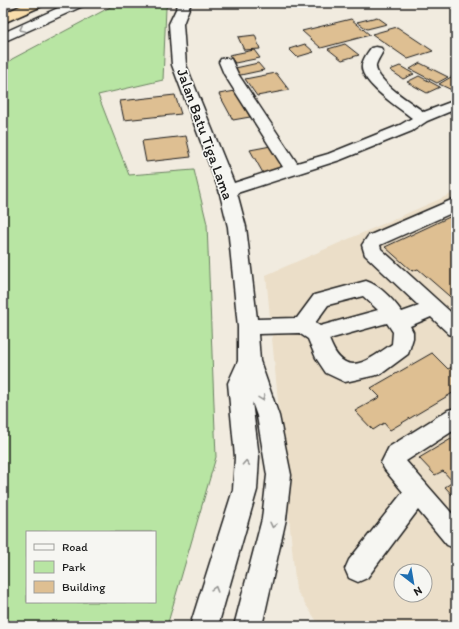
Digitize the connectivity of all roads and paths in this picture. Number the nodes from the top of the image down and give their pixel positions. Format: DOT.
graph roads {
  1 [pos="7,3"];
  2 [pos="37,3"];
  3 [pos="79,3"];
  4 [pos="185,3"];
  5 [pos="3,5"];
  6 [pos="3,19"];
  7 [pos="3,38"];
  8 [pos="376,51"];
  9 [pos="226,62"];
  10 [pos="456,104"];
  11 [pos="422,118"];
  12 [pos="293,170"];
  13 [pos="228,190"];
  14 [pos="456,204"];
  15 [pos="433,308"];
  16 [pos="394,318"];
  17 [pos="248,327"];
  18 [pos="456,329"];
  19 [pos="310,330"];
  20 [pos="249,361"];
  21 [pos="456,417"];
  22 [pos="417,492"];
  23 [pos="456,537"];
  24 [pos="358,569"];
  25 [pos="204,626"];
  26 [pos="248,626"];
  1 -- 5 [label="highway"];
  2 -- 6 [label="highway"];
  3 -- 7 [label="street, one-way"];
  4 -- 13 [label="street, Jalan Batu Tiga Lama"];
  8 -- 11 [label="street"];
  9 -- 12 [label="street"];
  10 -- 11 [label="street"];
  11 -- 12 [label="street"];
  12 -- 13 [label="street"];
  13 -- 17 [label="street, Jalan Batu Tiga Lama"];
  14 -- 15 [label="street"];
  15 -- 16 [label="street"];
  15 -- 18 [label="street"];
  16 -- 19 [label="street"];
  16 -- 19 [label="street"];
  16 -- 19 [label="street"];
  17 -- 19 [label="street"];
  17 -- 20 [label="street, Jalan Batu Tiga Lama"];
  25 -- 20 [label="street, Jalan Batu Tiga Lama, one-way"];
  20 -- 26 [label="street, Jalan Batu Tiga Lama, one-way"];
  21 -- 22 [label="street"];
  22 -- 23 [label="street"];
  22 -- 24 [label="street"];
}
